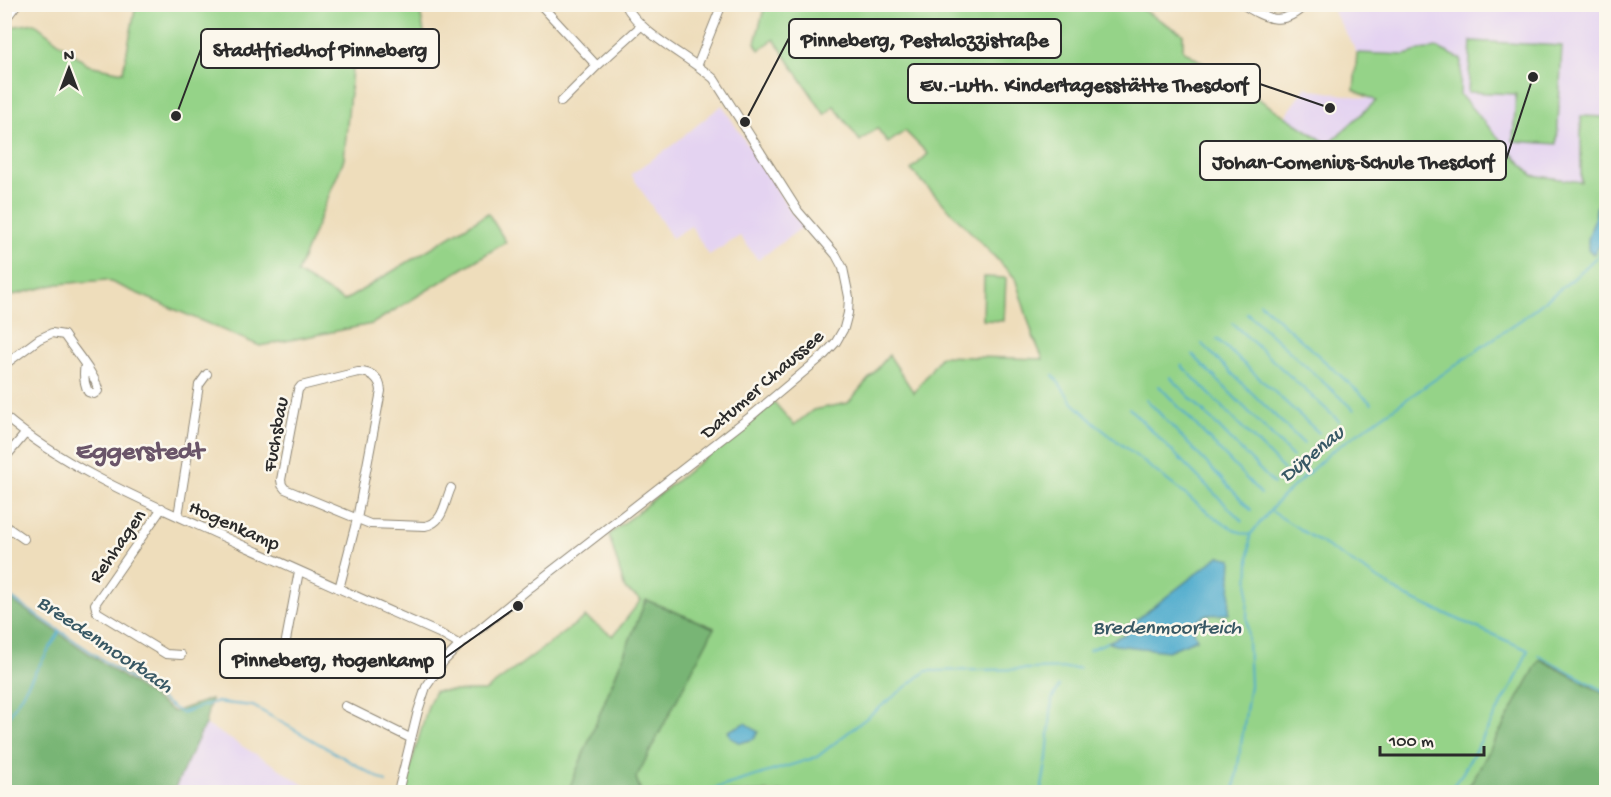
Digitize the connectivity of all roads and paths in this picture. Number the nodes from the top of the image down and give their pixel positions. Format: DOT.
graph roads {
  1 [pos="17,4"];
  2 [pos="540,4"];
  3 [pos="626,4"];
  4 [pos="722,4"];
  5 [pos="1242,4"];
  6 [pos="1306,4"];
  7 [pos="4,21"];
  8 [pos="641,26"];
  9 [pos="698,64"];
  10 [pos="597,66"];
  11 [pos="561,102"];
  12 [pos="4,365"];
  13 [pos="85,365"];
  14 [pos="207,375"];
  15 [pos="4,416"];
  16 [pos="25,434"];
  17 [pos="4,459"];
  18 [pos="451,488"];
  19 [pos="162,508"];
  20 [pos="178,516"];
  21 [pos="357,519"];
  22 [pos="4,525"];
  23 [pos="24,539"];
  24 [pos="299,571"];
  25 [pos="339,589"];
  26 [pos="460,645"];
  27 [pos="181,655"];
  28 [pos="276,660"];
  29 [pos="345,706"];
  30 [pos="410,738"];
  31 [pos="398,792"];
  1 -- 7 [label="street"];
  2 -- 10 [label="street"];
  3 -- 8 [label="street, Datumer Chaussee"];
  4 -- 9 [label="street"];
  5 -- 6 [label="street"];
  8 -- 9 [label="street, Datumer Chaussee"];
  8 -- 10 [label="street"];
  9 -- 26 [label="street, Datumer Chaussee"];
  10 -- 11 [label="street"];
  12 -- 13 [label="street"];
  14 -- 20 [label="street"];
  15 -- 16 [label="street, Hogenkamp"];
  16 -- 17 [label="street"];
  16 -- 19 [label="street, Hogenkamp"];
  18 -- 21 [label="street, Fuchsbau"];
  19 -- 20 [label="street, Hogenkamp"];
  19 -- 27 [label="street, Rehhagen"];
  20 -- 24 [label="street, Hogenkamp"];
  21 -- 21 [label="street, Fuchsbau"];
  21 -- 25 [label="street, Fuchsbau"];
  22 -- 23 [label="street"];
  24 -- 25 [label="street, Hogenkamp"];
  24 -- 28 [label="street"];
  25 -- 26 [label="street, Hogenkamp"];
  26 -- 30 [label="street, Datumer Chaussee"];
  29 -- 30 [label="street"];
  30 -- 31 [label="street, Datumer Chaussee"];
}
